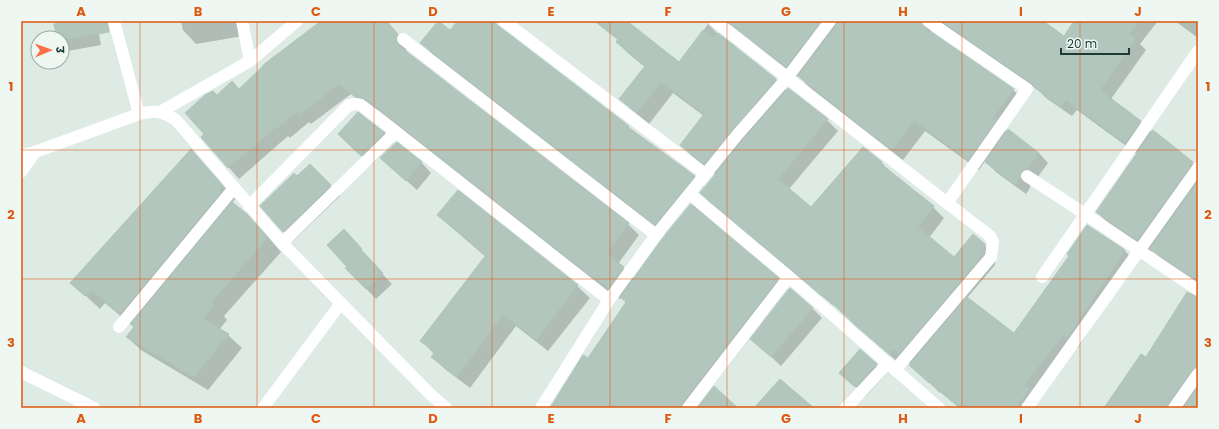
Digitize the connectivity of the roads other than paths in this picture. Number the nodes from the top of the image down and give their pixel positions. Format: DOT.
graph roads {
  1 [pos="114,21"];
  2 [pos="242,21"];
  3 [pos="297,21"];
  4 [pos="504,21"];
  5 [pos="715,21"];
  6 [pos="830,21"];
  7 [pos="928,21"];
  8 [pos="403,39"];
  9 [pos="1198,51"];
  10 [pos="250,61"];
  11 [pos="787,78"];
  12 [pos="160,112"];
  13 [pos="139,114"];
  14 [pos="396,132"];
  15 [pos="35,152"];
  16 [pos="21,155"];
  17 [pos="1198,168"];
  18 [pos="21,172"];
  19 [pos="705,174"];
  20 [pos="1026,176"];
  21 [pos="234,188"];
  22 [pos="690,194"];
  23 [pos="946,203"];
  24 [pos="249,206"];
  25 [pos="1085,214"];
  26 [pos="656,234"];
  27 [pos="282,243"];
  28 [pos="1140,251"];
  29 [pos="1042,276"];
  30 [pos="789,277"];
  31 [pos="1198,290"];
  32 [pos="609,300"];
  33 [pos="341,303"];
  34 [pos="119,327"];
  35 [pos="892,367"];
  36 [pos="21,372"];
  37 [pos="1198,374"];
  38 [pos="429,393"];
  39 [pos="94,408"];
  40 [pos="263,408"];
  41 [pos="431,408"];
  42 [pos="446,408"];
  43 [pos="541,408"];
  44 [pos="688,408"];
  45 [pos="846,408"];
  46 [pos="939,408"];
  47 [pos="1027,408"];
  48 [pos="1174,408"];
  1 -- 13 [label="street"];
  2 -- 10 [label="street"];
  3 -- 10 [label="street"];
  4 -- 19 [label="street"];
  5 -- 11 [label="street"];
  6 -- 11 [label="street"];
  7 -- 23 [label="street"];
  8 -- 26 [label="street"];
  9 -- 25 [label="street"];
  10 -- 12 [label="street"];
  11 -- 19 [label="street"];
  11 -- 23 [label="street"];
  12 -- 13 [label="street"];
  12 -- 21 [label="street"];
  13 -- 15 [label="street"];
  14 -- 24 [label="street"];
  14 -- 27 [label="street"];
  14 -- 32 [label="street"];
  15 -- 16 [label="street"];
  15 -- 18 [label="street"];
  17 -- 28 [label="street"];
  19 -- 22 [label="street"];
  20 -- 25 [label="street"];
  21 -- 24 [label="street"];
  21 -- 34 [label="street"];
  22 -- 26 [label="street"];
  22 -- 30 [label="street"];
  23 -- 35 [label="street"];
  24 -- 27 [label="street"];
  25 -- 28 [label="street"];
  25 -- 29 [label="street"];
  26 -- 32 [label="street"];
  27 -- 33 [label="street"];
  28 -- 31 [label="street"];
  28 -- 47 [label="street"];
  30 -- 35 [label="street"];
  30 -- 44 [label="street"];
  32 -- 43 [label="street"];
  33 -- 38 [label="street"];
  33 -- 40 [label="street"];
  35 -- 45 [label="street"];
  35 -- 46 [label="street"];
  36 -- 39 [label="street"];
  37 -- 48 [label="street"];
  38 -- 41 [label="street"];
  38 -- 42 [label="street"];
}
